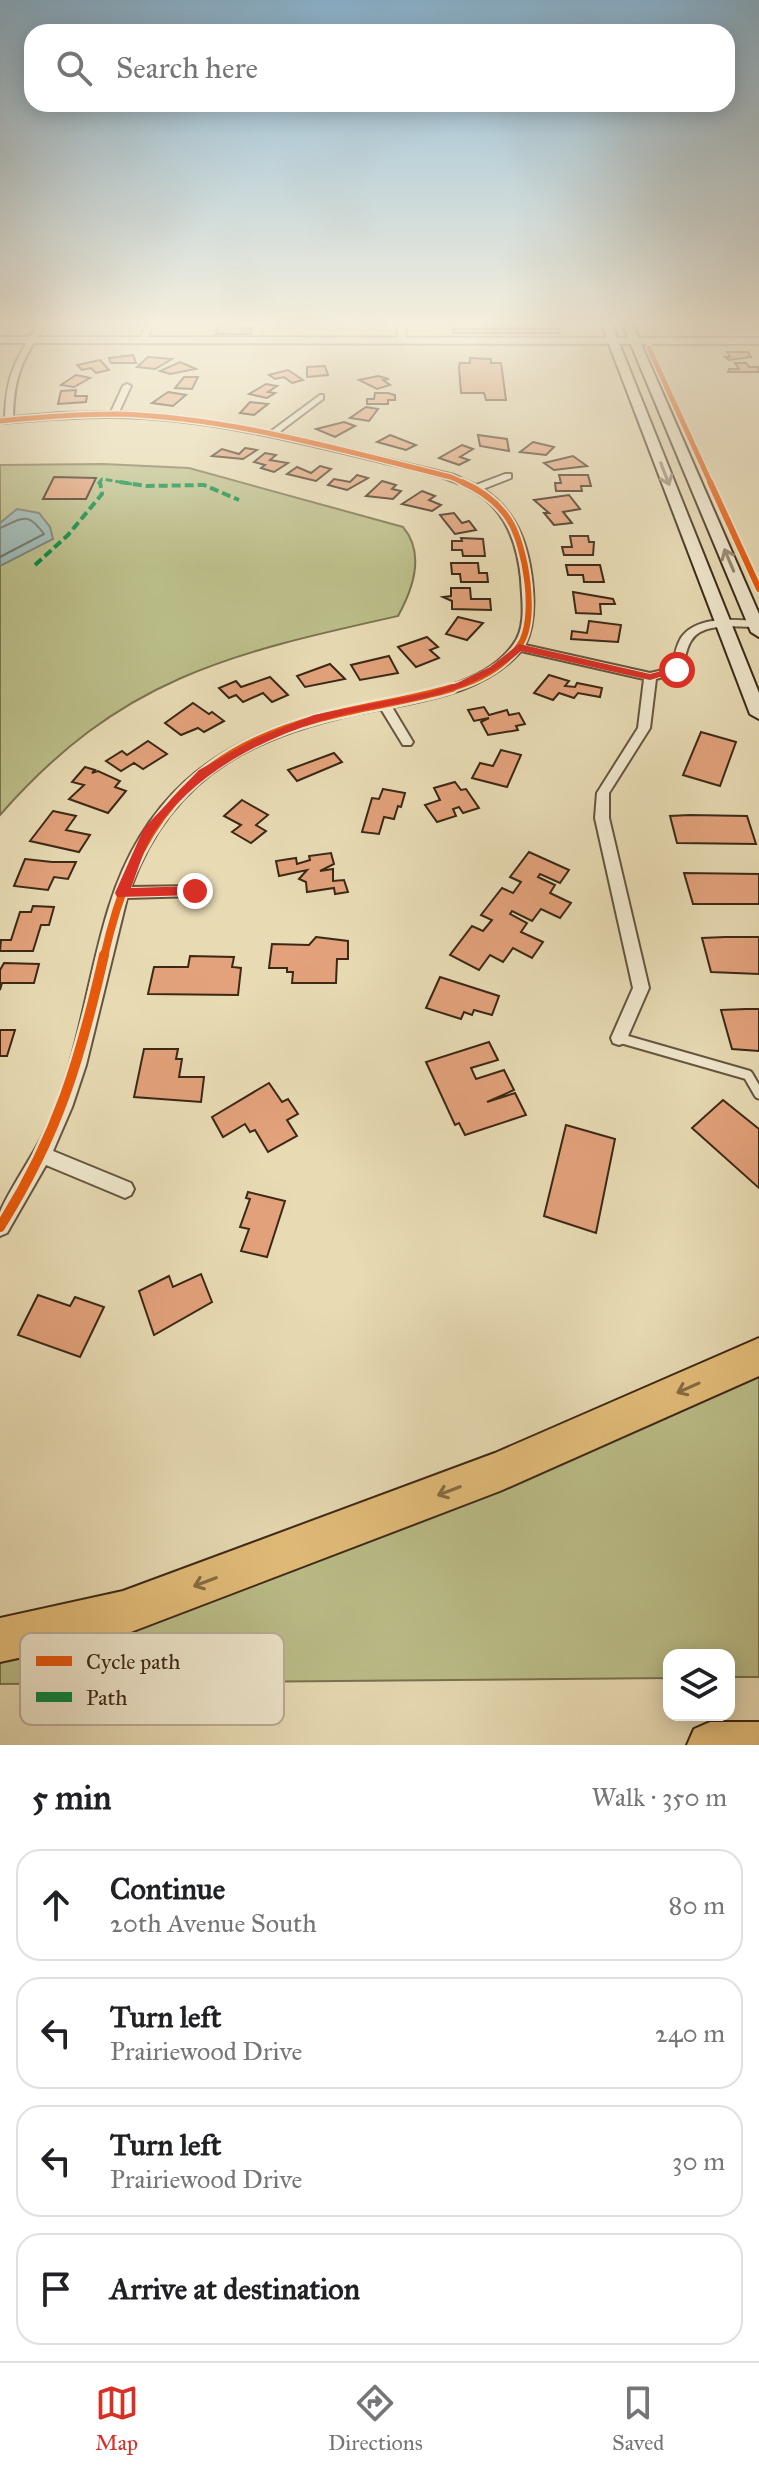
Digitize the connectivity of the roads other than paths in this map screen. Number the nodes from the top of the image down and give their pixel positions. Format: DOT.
graph roads {
  1 [pos="118,404"];
  2 [pos="310,404"];
  3 [pos="637,404"];
  4 [pos="663,404"];
  5 [pos="115,412"];
  6 [pos="4,420"];
  7 [pos="272,434"];
  8 [pos="508,476"];
  9 [pos="478,488"];
  10 [pos="723,625"];
  11 [pos="758,626"];
  12 [pos="519,647"];
  13 [pos="650,677"];
  14 [pos="385,705"];
  15 [pos="759,714"];
  16 [pos="407,742"];
  17 [pos="195,891"];
  18 [pos="122,893"];
  19 [pos="619,1038"];
  20 [pos="759,1071"];
  21 [pos="748,1075"];
  22 [pos="759,1094"];
  23 [pos="41,1154"];
  24 [pos="125,1189"];
  25 [pos="0,1227"];
  26 [pos="759,1357"];
  27 [pos="32,1633"];
  28 [pos="20,1636"];
  29 [pos="0,1640"];
  30 [pos="710,1745"];
  31 [pos="759,1745"];
  1 -- 5 [label="street"];
  2 -- 7 [label="street"];
  3 -- 10 [label="main road, one-way"];
  11 -- 4 [label="main road, one-way"];
  5 -- 6 [label="street"];
  5 -- 7 [label="street"];
  7 -- 9 [label="street"];
  8 -- 9 [label="street"];
  9 -- 12 [label="street"];
  10 -- 11 [label="street"];
  10 -- 13 [label="street"];
  10 -- 15 [label="main road"];
  12 -- 13 [label="street"];
  12 -- 14 [label="street"];
  13 -- 19 [label="street"];
  14 -- 16 [label="street"];
  14 -- 18 [label="street"];
  17 -- 18 [label="street"];
  18 -- 23 [label="street"];
  19 -- 21 [label="lane"];
  20 -- 21 [label="lane"];
  21 -- 22 [label="lane"];
  23 -- 24 [label="street"];
  23 -- 25 [label="street"];
  26 -- 27 [label="highway, one-way"];
  28 -- 29 [label="highway, one-way"];
  30 -- 31 [label="highway"];
}
